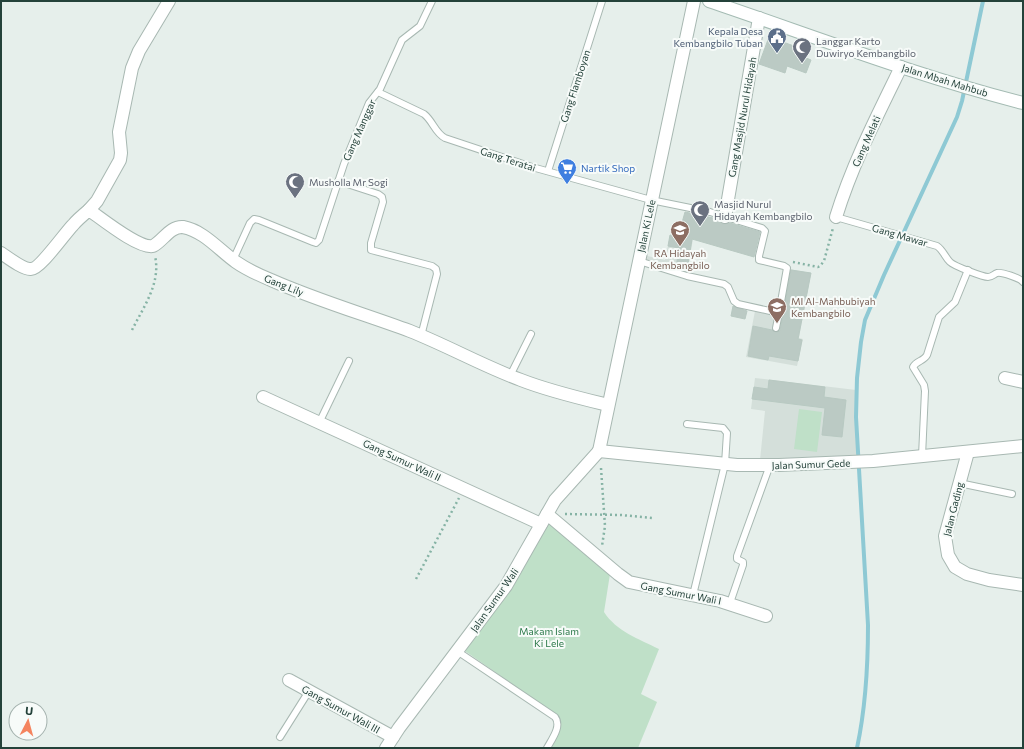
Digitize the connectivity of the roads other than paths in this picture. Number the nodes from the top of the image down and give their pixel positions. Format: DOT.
graph roads {
  1 [pos="169,1"];
  2 [pos="432,1"];
  3 [pos="602,1"];
  4 [pos="694,1"];
  5 [pos="709,1"];
  6 [pos="759,18"];
  7 [pos="901,67"];
  8 [pos="378,92"];
  9 [pos="1023,103"];
  10 [pos="548,171"];
  11 [pos="338,181"];
  12 [pos="652,200"];
  13 [pos="88,210"];
  14 [pos="725,217"];
  15 [pos="836,217"];
  16 [pos="1,253"];
  17 [pos="233,260"];
  18 [pos="639,261"];
  19 [pos="968,270"];
  20 [pos="1023,282"];
  21 [pos="779,313"];
  22 [pos="776,328"];
  23 [pos="531,334"];
  24 [pos="421,336"];
  25 [pos="349,361"];
  26 [pos="510,376"];
  27 [pos="1005,378"];
  28 [pos="1023,382"];
  29 [pos="263,397"];
  30 [pos="608,405"];
  31 [pos="319,423"];
  32 [pos="687,424"];
  33 [pos="1023,446"];
  34 [pos="599,451"];
  35 [pos="968,452"];
  36 [pos="922,456"];
  37 [pos="725,464"];
  38 [pos="770,465"];
  39 [pos="959,483"];
  40 [pos="1012,494"];
  41 [pos="544,519"];
  42 [pos="1023,586"];
  43 [pos="693,595"];
  44 [pos="730,603"];
  45 [pos="766,616"];
  46 [pos="457,651"];
  47 [pos="289,680"];
  48 [pos="309,691"];
  49 [pos="280,737"];
  50 [pos="392,737"];
  51 [pos="386,748"];
  52 [pos="547,748"];
  1 -- 13 [label="street"];
  2 -- 8 [label="lane, Gang Manggar"];
  3 -- 10 [label="lane, Gang Flamboyan"];
  4 -- 12 [label="street, Jalan Ki Lele"];
  5 -- 6 [label="street, Jalan Mbah Mahbub"];
  6 -- 7 [label="street, Jalan Mbah Mahbub"];
  6 -- 14 [label="street, Gang Masjid Nurul Hidayah"];
  7 -- 9 [label="street, Jalan Mbah Mahbub"];
  7 -- 15 [label="street, Gang Melati"];
  8 -- 10 [label="lane, Gang Teratai"];
  8 -- 11 [label="lane, Gang Manggar"];
  10 -- 12 [label="lane, Gang Teratai"];
  11 -- 17 [label="lane, Gang Manggar"];
  11 -- 24 [label="lane"];
  12 -- 14 [label="lane, Gang Teratai"];
  12 -- 18 [label="street, Jalan Ki Lele"];
  13 -- 16 [label="street"];
  13 -- 17 [label="street, Gang Lily"];
  14 -- 21 [label="lane, Gang Teratai"];
  15 -- 19 [label="lane, Gang Mawar"];
  17 -- 24 [label="street, Gang Lily"];
  18 -- 21 [label="lane"];
  18 -- 30 [label="street, Jalan Ki Lele"];
  19 -- 20 [label="lane, Gang Mawar"];
  19 -- 36 [label="lane"];
  21 -- 22 [label="lane"];
  23 -- 26 [label="lane"];
  24 -- 26 [label="street, Gang Lily"];
  25 -- 31 [label="lane"];
  26 -- 30 [label="street, Gang Lily"];
  27 -- 28 [label="street"];
  29 -- 31 [label="street, Gang Sumur Wali II"];
  30 -- 34 [label="street, Jalan Ki Lele"];
  31 -- 41 [label="street, Gang Sumur Wali II"];
  32 -- 37 [label="lane"];
  33 -- 35 [label="street, Jalan Sumur Gede"];
  34 -- 37 [label="street, Jalan Sumur Gede"];
  34 -- 41 [label="street, Jalan Sumur Wali"];
  35 -- 36 [label="street, Jalan Sumur Gede"];
  35 -- 39 [label="street, Jalan Gading"];
  36 -- 38 [label="street, Jalan Sumur Gede"];
  37 -- 38 [label="street, Jalan Sumur Gede"];
  37 -- 43 [label="lane"];
  38 -- 44 [label="lane"];
  39 -- 40 [label="lane"];
  39 -- 42 [label="street, Jalan Gading"];
  41 -- 43 [label="street, Gang Sumur Wali I"];
  41 -- 46 [label="street, Jalan Sumur Wali"];
  43 -- 44 [label="street, Gang Sumur Wali I"];
  44 -- 45 [label="street, Gang Sumur Wali I"];
  46 -- 50 [label="street, Jalan Sumur Wali"];
  46 -- 52 [label="lane"];
  47 -- 48 [label="street, Gang Sumur Wali III"];
  48 -- 49 [label="lane"];
  48 -- 50 [label="street, Gang Sumur Wali III"];
  50 -- 51 [label="street, Jalan Sumur Wali"];
}
